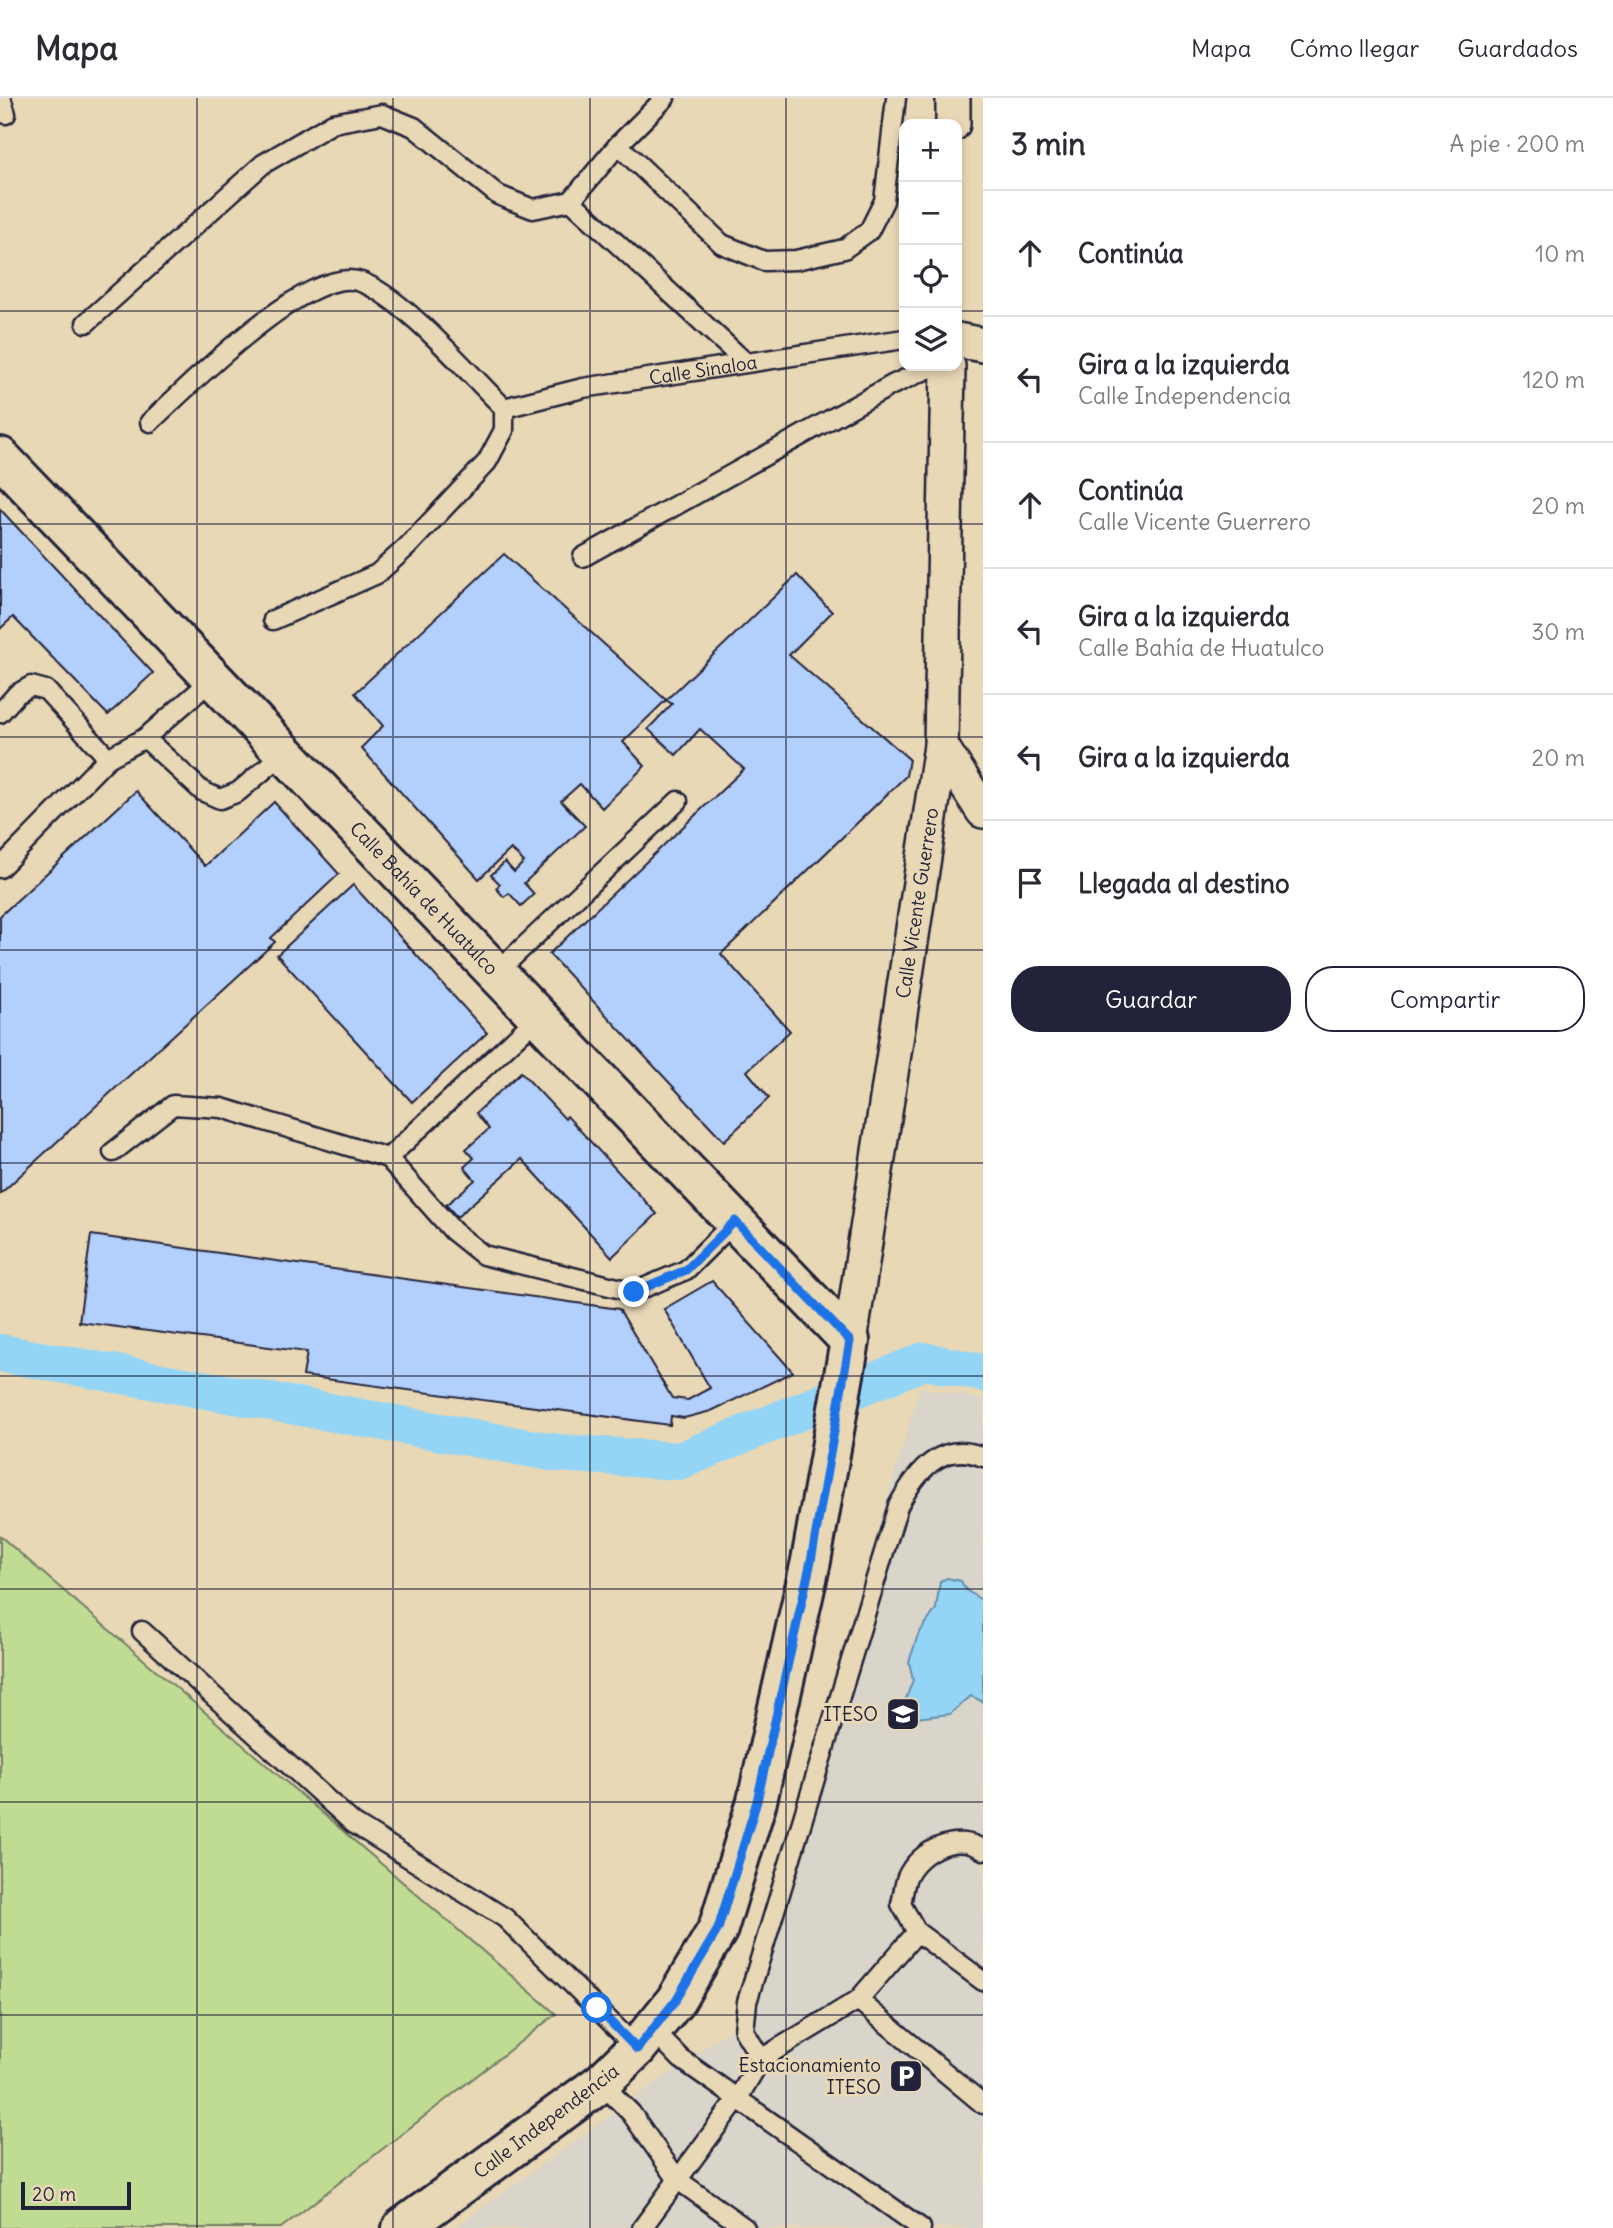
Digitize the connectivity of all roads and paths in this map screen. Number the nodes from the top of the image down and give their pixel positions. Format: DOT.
graph roads {
  1 [pos="665,98"];
  2 [pos="896,98"];
  3 [pos="953,98"];
  4 [pos="953,119"];
  5 [pos="618,145"];
  6 [pos="571,201"];
  7 [pos="86,323"];
  8 [pos="899,340"];
  9 [pos="962,341"];
  10 [pos="983,345"];
  11 [pos="744,361"];
  12 [pos="923,371"];
  13 [pos="948,371"];
  14 [pos="504,408"];
  15 [pos="150,422"];
  16 [pos="0,457"];
  17 [pos="583,557"];
  18 [pos="273,620"];
  19 [pos="214,678"];
  20 [pos="0,713"];
  21 [pos="145,738"];
  22 [pos="941,746"];
  23 [pos="284,753"];
  24 [pos="108,758"];
  25 [pos="678,801"];
  26 [pos="983,811"];
  27 [pos="0,868"];
  28 [pos="496,973"];
  29 [pos="538,1017"];
  30 [pos="113,1152"];
  31 [pos="388,1158"];
  32 [pos="735,1221"];
  33 [pos="849,1349"];
  34 [pos="835,1436"];
  35 [pos="983,1457"];
  36 [pos="142,1631"];
  37 [pos="983,1850"];
  38 [pos="917,1932"];
  39 [pos="983,1981"];
  40 [pos="858,2000"];
  41 [pos="645,2039"];
  42 [pos="761,2059"];
  43 [pos="601,2083"];
  44 [pos="738,2098"];
  45 [pos="983,2104"];
  46 [pos="678,2180"];
  47 [pos="401,2228"];
  48 [pos="642,2228"];
  49 [pos="745,2228"];
  50 [pos="920,2228"];
  1 -- 5 [label="lane"];
  2 -- 5 [label="lane"];
  3 -- 4 [label="street"];
  5 -- 6 [label="lane"];
  6 -- 7 [label="lane"];
  6 -- 11 [label="lane"];
  8 -- 11 [label="lane, Calle Sinaloa"];
  9 -- 10 [label="street"];
  11 -- 14 [label="lane, Calle Sinaloa"];
  12 -- 17 [label="lane"];
  13 -- 22 [label="street, Calle Vicente Guerrero"];
  14 -- 15 [label="lane"];
  14 -- 18 [label="lane"];
  16 -- 19 [label="street, Calle Bahía de Huatulco"];
  19 -- 21 [label="lane"];
  19 -- 23 [label="street, Calle Bahía de Huatulco"];
  20 -- 24 [label="lane"];
  21 -- 23 [label="lane"];
  21 -- 24 [label="lane"];
  22 -- 26 [label="street"];
  22 -- 33 [label="street, Calle Vicente Guerrero"];
  23 -- 28 [label="street, Calle Bahía de Huatulco"];
  24 -- 27 [label="lane"];
  25 -- 28 [label="lane"];
  28 -- 29 [label="street, Calle Bahía de Huatulco"];
  29 -- 31 [label="lane"];
  29 -- 32 [label="street, Calle Bahía de Huatulco"];
  30 -- 31 [label="lane"];
  31 -- 32 [label="lane"];
  32 -- 33 [label="street, Calle Bahía de Huatulco"];
  33 -- 34 [label="street, Calle Vicente Guerrero"];
  34 -- 41 [label="street, Calle Independencia"];
  35 -- 42 [label="lane"];
  36 -- 41 [label="lane"];
  37 -- 38 [label="lane"];
  38 -- 39 [label="lane"];
  38 -- 40 [label="lane"];
  40 -- 42 [label="lane"];
  40 -- 45 [label="lane"];
  41 -- 43 [label="street, Calle Independencia"];
  41 -- 44 [label="lane"];
  42 -- 44 [label="lane"];
  43 -- 46 [label="lane"];
  43 -- 47 [label="street, Calle Independencia"];
  44 -- 46 [label="lane"];
  44 -- 50 [label="lane"];
  46 -- 48 [label="lane"];
  46 -- 49 [label="lane"];
}
